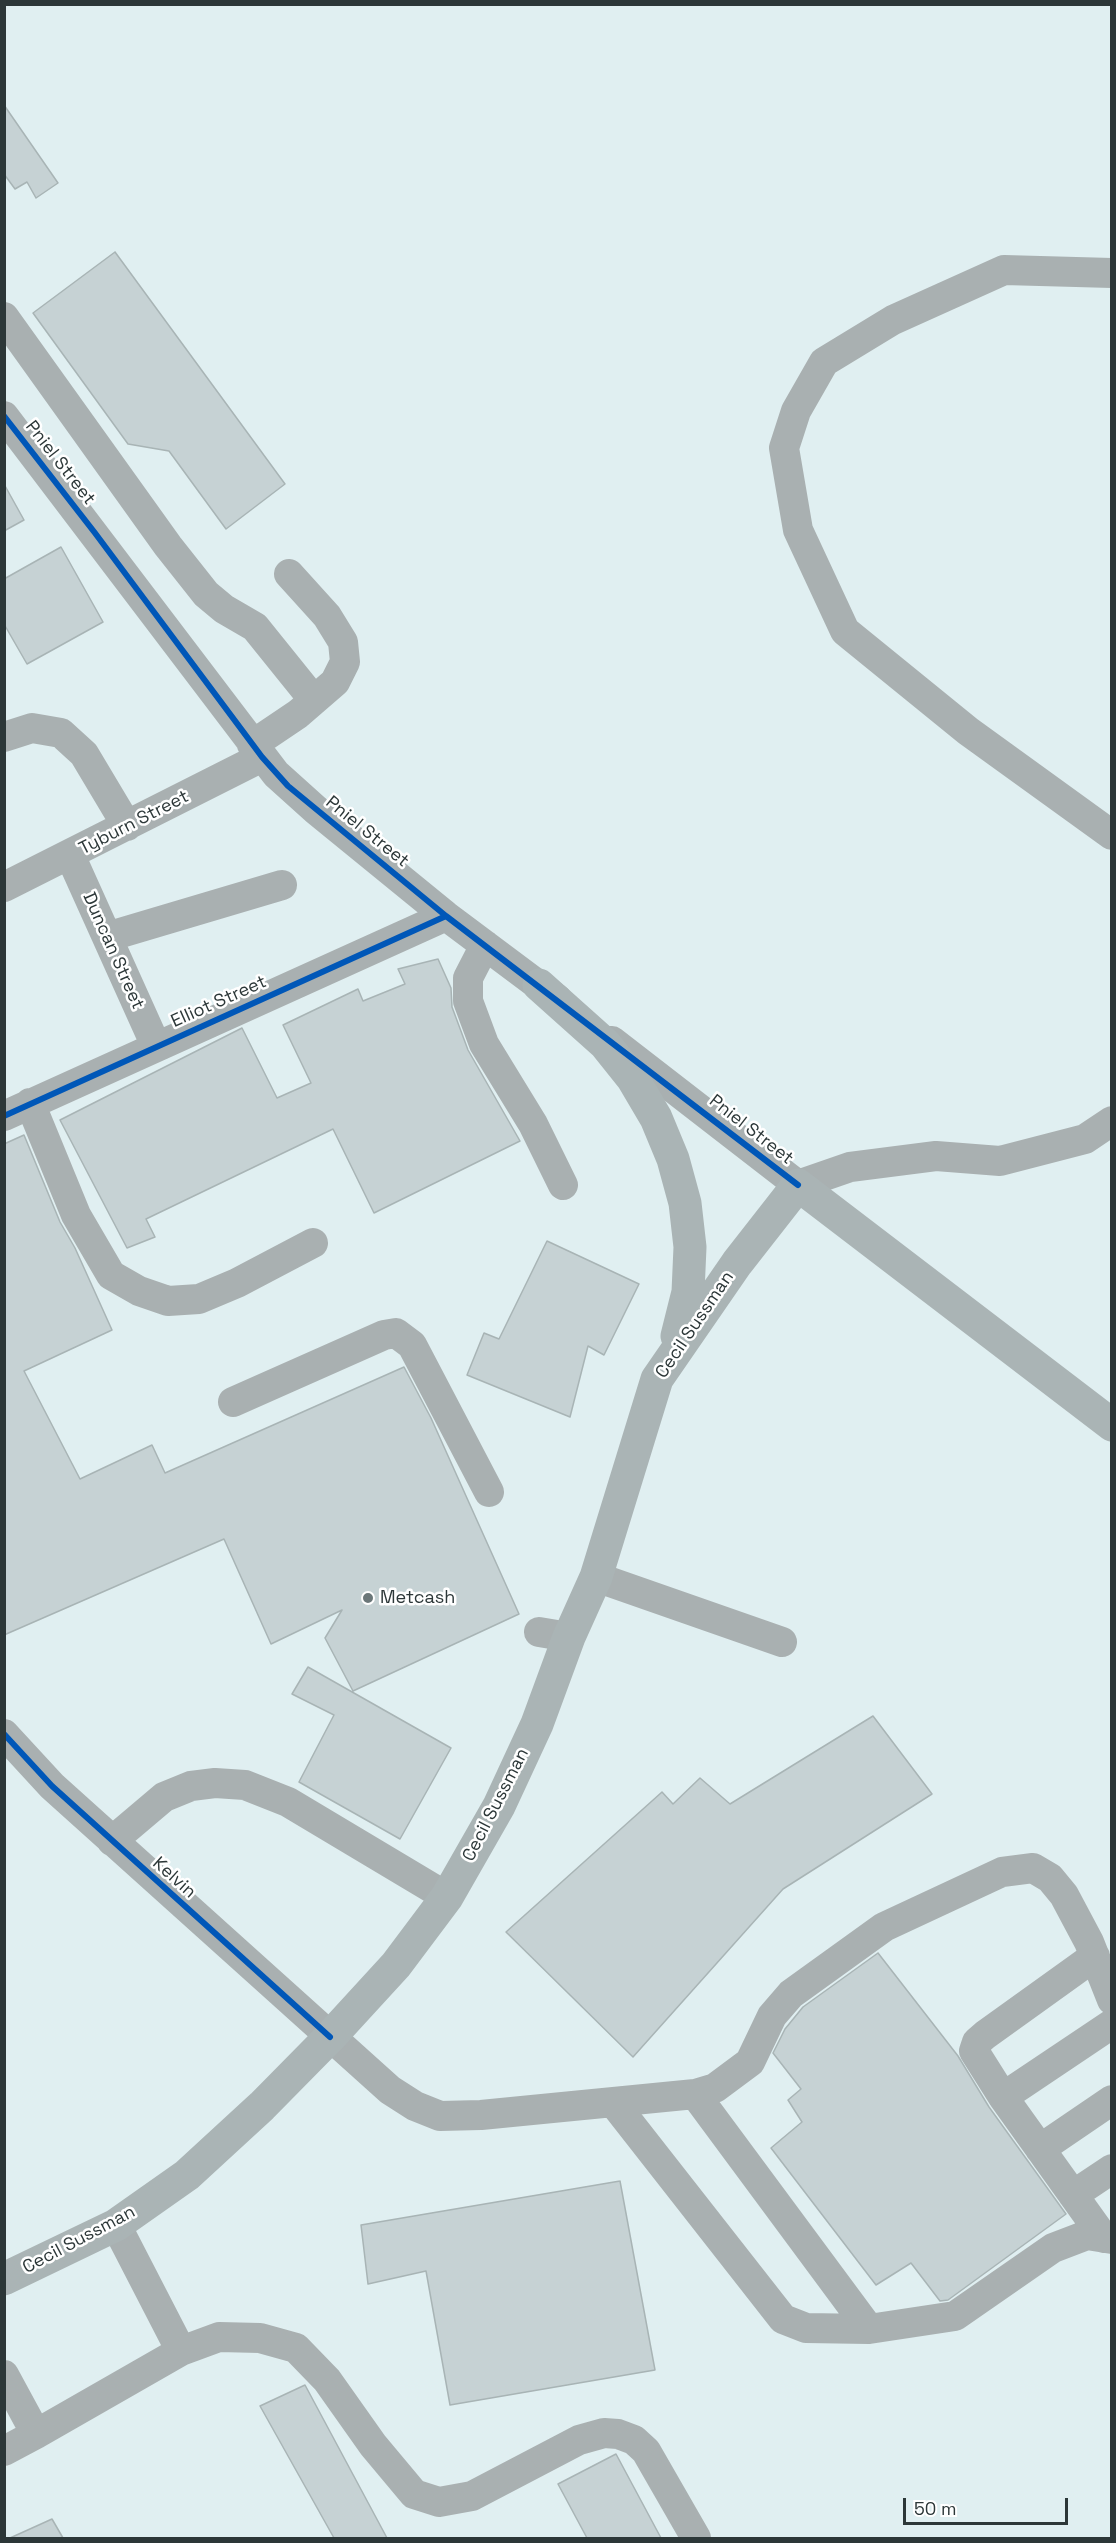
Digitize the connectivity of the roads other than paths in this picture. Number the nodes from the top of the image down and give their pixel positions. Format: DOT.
graph roads {
  1 [pos="1112,273"];
  2 [pos="4,317"];
  3 [pos="4,416"];
  4 [pos="289,574"];
  5 [pos="313,699"];
  6 [pos="4,737"];
  7 [pos="257,751"];
  8 [pos="127,826"];
  9 [pos="1112,835"];
  10 [pos="70,855"];
  11 [pos="282,885"];
  12 [pos="4,887"];
  13 [pos="446,916"];
  14 [pos="107,937"];
  15 [pos="485,945"];
  16 [pos="539,985"];
  17 [pos="156,1046"];
  18 [pos="17,1110"];
  19 [pos="1112,1120"];
  20 [pos="563,1185"];
  21 [pos="798,1185"];
  22 [pos="313,1243"];
  23 [pos="657,1379"];
  24 [pos="233,1402"];
  25 [pos="1112,1425"];
  26 [pos="489,1492"];
  27 [pos="596,1577"];
  28 [pos="782,1642"];
  29 [pos="4,1734"];
  30 [pos="112,1841"];
  31 [pos="447,1897"];
  32 [pos="1095,1956"];
  33 [pos="1112,2000"];
  34 [pos="1112,2024"];
  35 [pos="330,2037"];
  36 [pos="695,2094"];
  37 [pos="1003,2097"];
  38 [pos="1112,2100"];
  39 [pos="613,2102"];
  40 [pos="1040,2149"];
  41 [pos="1112,2169"];
  42 [pos="1073,2195"];
  43 [pos="116,2225"];
  44 [pos="1108,2239"];
  45 [pos="4,2279"];
  46 [pos="869,2329"];
  47 [pos="181,2352"];
  48 [pos="4,2375"];
  49 [pos="36,2434"];
  50 [pos="4,2451"];
  51 [pos="696,2538"];
  1 -- 9 [label="street"];
  2 -- 5 [label="street"];
  3 -- 7 [label="street, Pniel Street"];
  4 -- 5 [label="street, Tyburn Street"];
  5 -- 7 [label="street, Tyburn Street"];
  6 -- 8 [label="street"];
  7 -- 8 [label="street, Tyburn Street"];
  7 -- 13 [label="street, Pniel Street"];
  8 -- 10 [label="street, Tyburn Street"];
  10 -- 12 [label="street, Tyburn Street"];
  10 -- 14 [label="street, Duncan Street"];
  11 -- 14 [label="street"];
  13 -- 15 [label="street, Pniel Street"];
  13 -- 17 [label="street, Elliot Street"];
  14 -- 17 [label="street, Duncan Street"];
  15 -- 16 [label="street, Pniel Street"];
  15 -- 20 [label="street"];
  16 -- 21 [label="street, Pniel Street"];
  16 -- 23 [label="main road"];
  17 -- 18 [label="street, Elliot Street"];
  18 -- 22 [label="street"];
  19 -- 21 [label="street"];
  21 -- 23 [label="main road, Cecil Sussman"];
  21 -- 25 [label="main road, Pniel Street"];
  23 -- 27 [label="main road, Cecil Sussman"];
  24 -- 26 [label="street"];
  27 -- 28 [label="street"];
  27 -- 31 [label="main road, Cecil Sussman"];
  29 -- 30 [label="street, Kelvin"];
  30 -- 31 [label="street"];
  30 -- 35 [label="street, Kelvin"];
  31 -- 35 [label="main road, Cecil Sussman"];
  32 -- 33 [label="street, Kelvin"];
  32 -- 36 [label="street, Kelvin"];
  32 -- 37 [label="street"];
  34 -- 37 [label="street"];
  35 -- 39 [label="street, Kelvin"];
  35 -- 43 [label="main road, Cecil Sussman"];
  36 -- 39 [label="street, Kelvin"];
  36 -- 46 [label="street"];
  37 -- 40 [label="street"];
  38 -- 40 [label="street"];
  39 -- 46 [label="street"];
  40 -- 42 [label="street"];
  41 -- 42 [label="street"];
  42 -- 44 [label="street"];
  43 -- 45 [label="main road, Cecil Sussman"];
  43 -- 47 [label="street"];
  44 -- 46 [label="street"];
  47 -- 49 [label="street"];
  47 -- 51 [label="street"];
  48 -- 49 [label="street"];
  49 -- 50 [label="street"];
}
